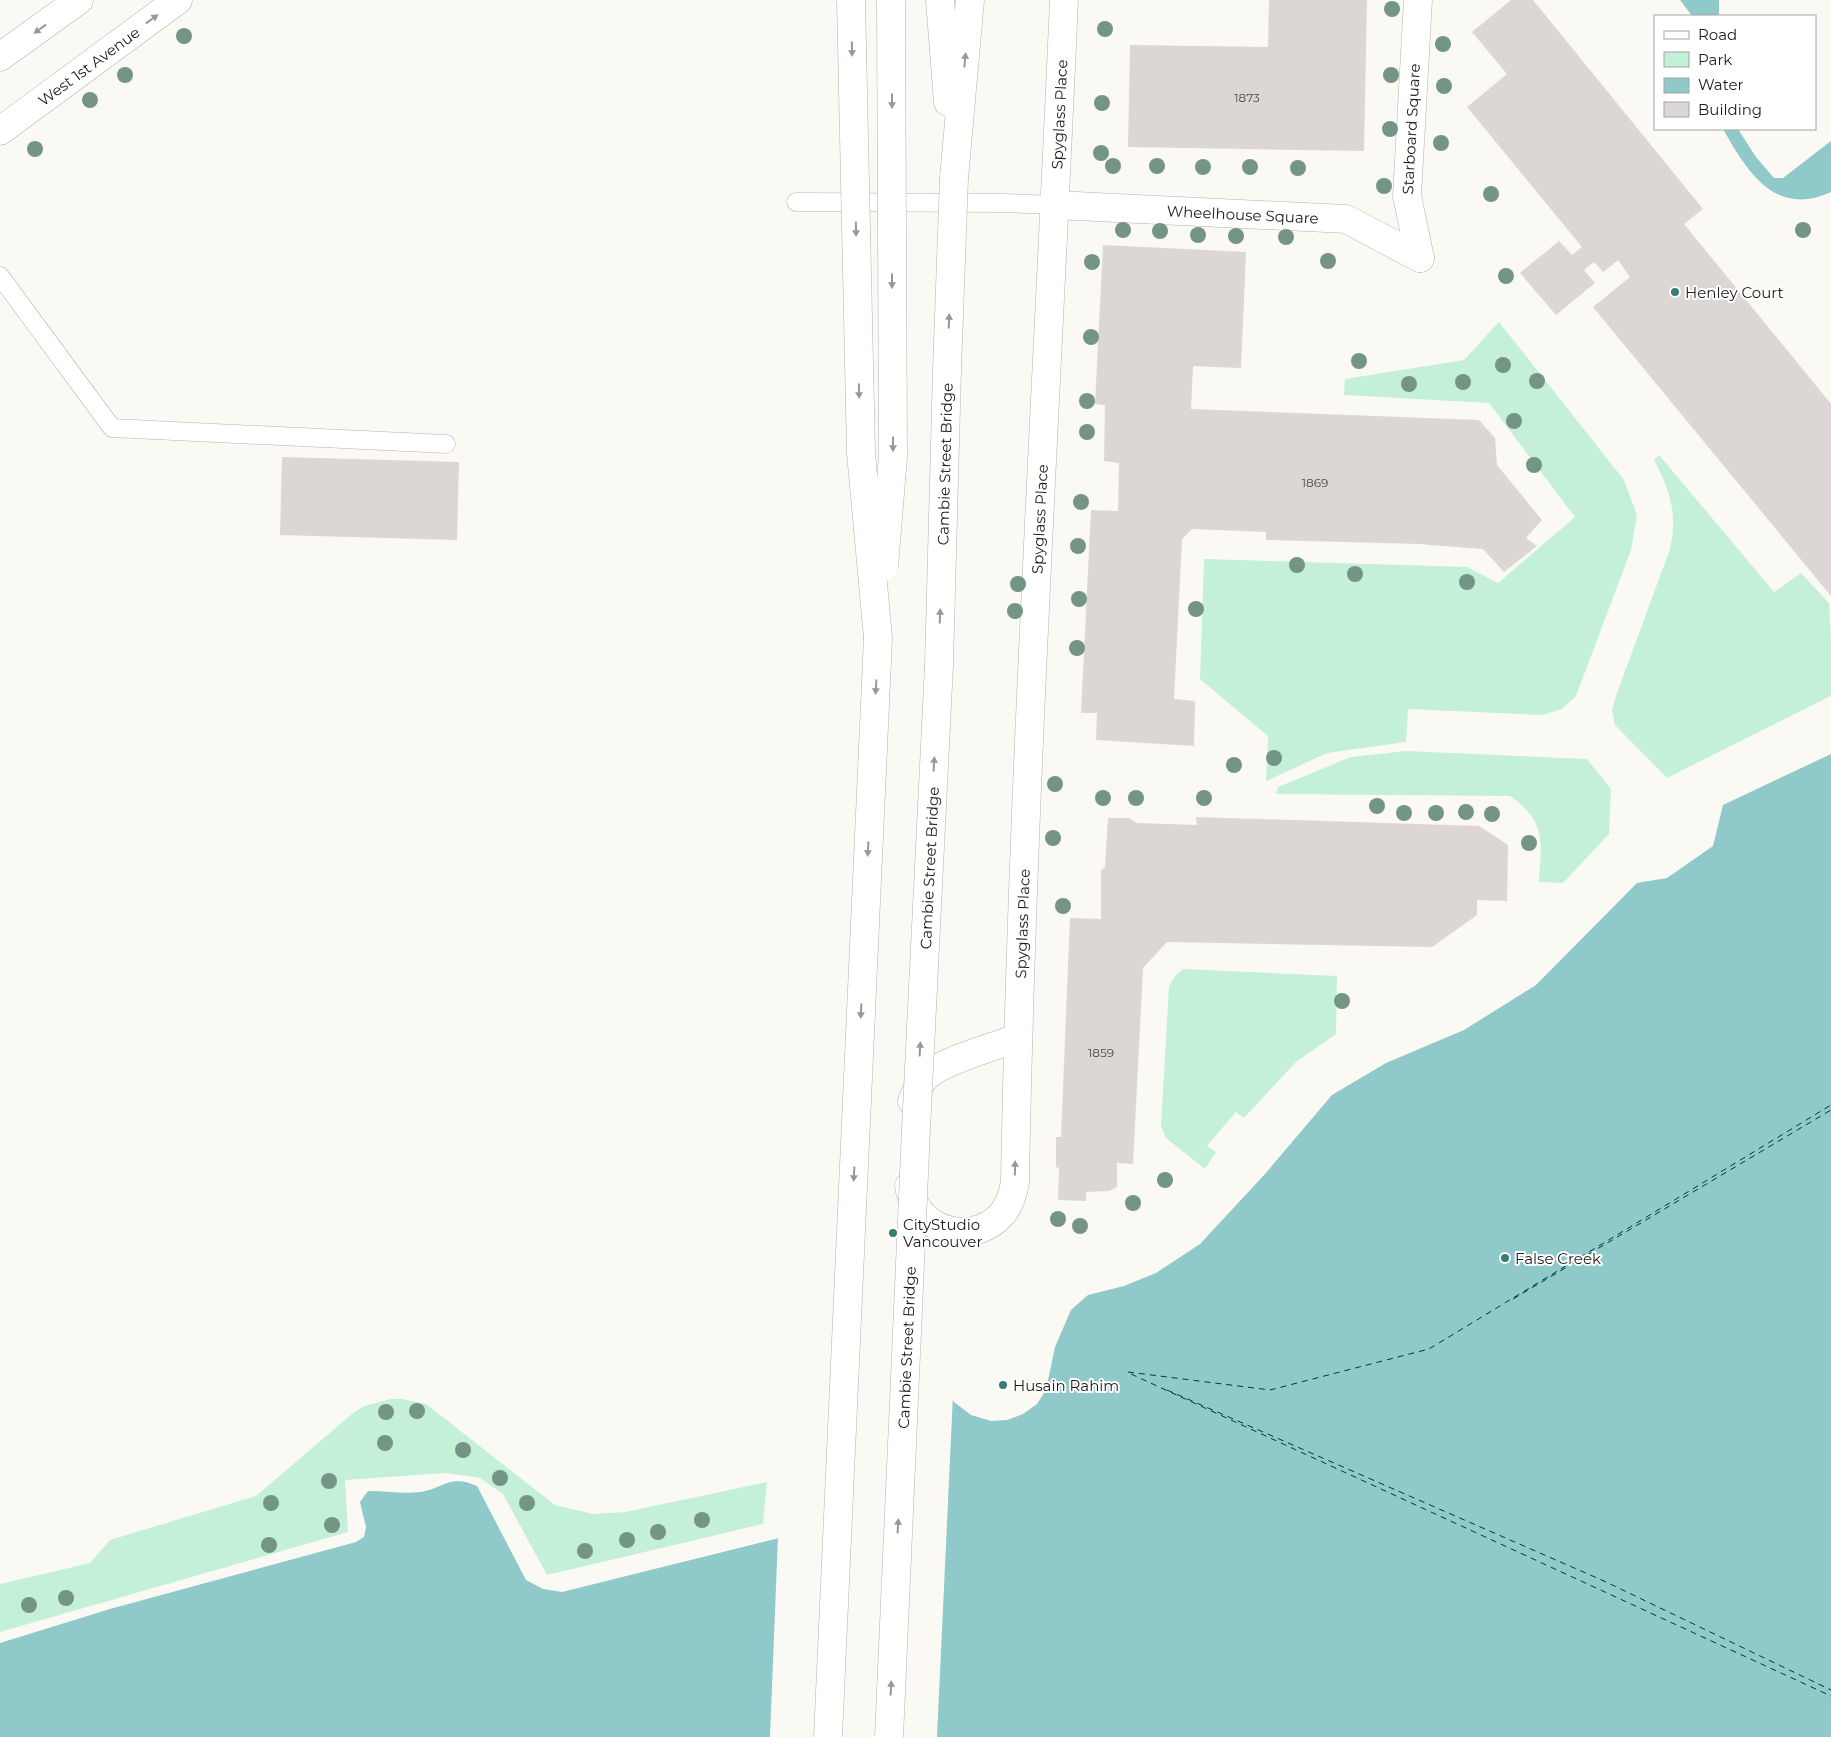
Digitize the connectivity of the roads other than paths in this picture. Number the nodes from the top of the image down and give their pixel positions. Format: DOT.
graph roads {
  1 [pos="79,0"];
  2 [pos="178,0"];
  3 [pos="851,0"];
  4 [pos="891,0"];
  5 [pos="940,0"];
  6 [pos="970,0"];
  7 [pos="1064,0"];
  8 [pos="1418,0"];
  9 [pos="0,57"];
  10 [pos="0,131"];
  11 [pos="954,178"];
  12 [pos="796,202"];
  13 [pos="1055,205"];
  14 [pos="1420,258"];
  15 [pos="0,276"];
  16 [pos="446,444"];
  17 [pos="878,638"];
  18 [pos="1018,1038"];
  19 [pos="828,1737"];
  20 [pos="889,1737"];
  1 -- 9 [label="main road, one-way"];
  10 -- 2 [label="main road, West 1st Avenue, one-way"];
  3 -- 17 [label="main road, one-way, bridge"];
  4 -- 17 [label="main road, one-way, bridge"];
  5 -- 11 [label="main road, Cambie Street Bridge"];
  11 -- 6 [label="main road, one-way"];
  7 -- 13 [label="main road, Spyglass Place"];
  8 -- 14 [label="main road, Starboard Square"];
  20 -- 11 [label="main road, Cambie Street Bridge, one-way, bridge"];
  12 -- 13 [label="lane"];
  13 -- 14 [label="main road, Wheelhouse Square"];
  13 -- 18 [label="main road, Spyglass Place"];
  15 -- 16 [label="lane"];
  17 -- 19 [label="main road, one-way"];
  18 -- 18 [label="main road, Spyglass Place, one-way"];
}
